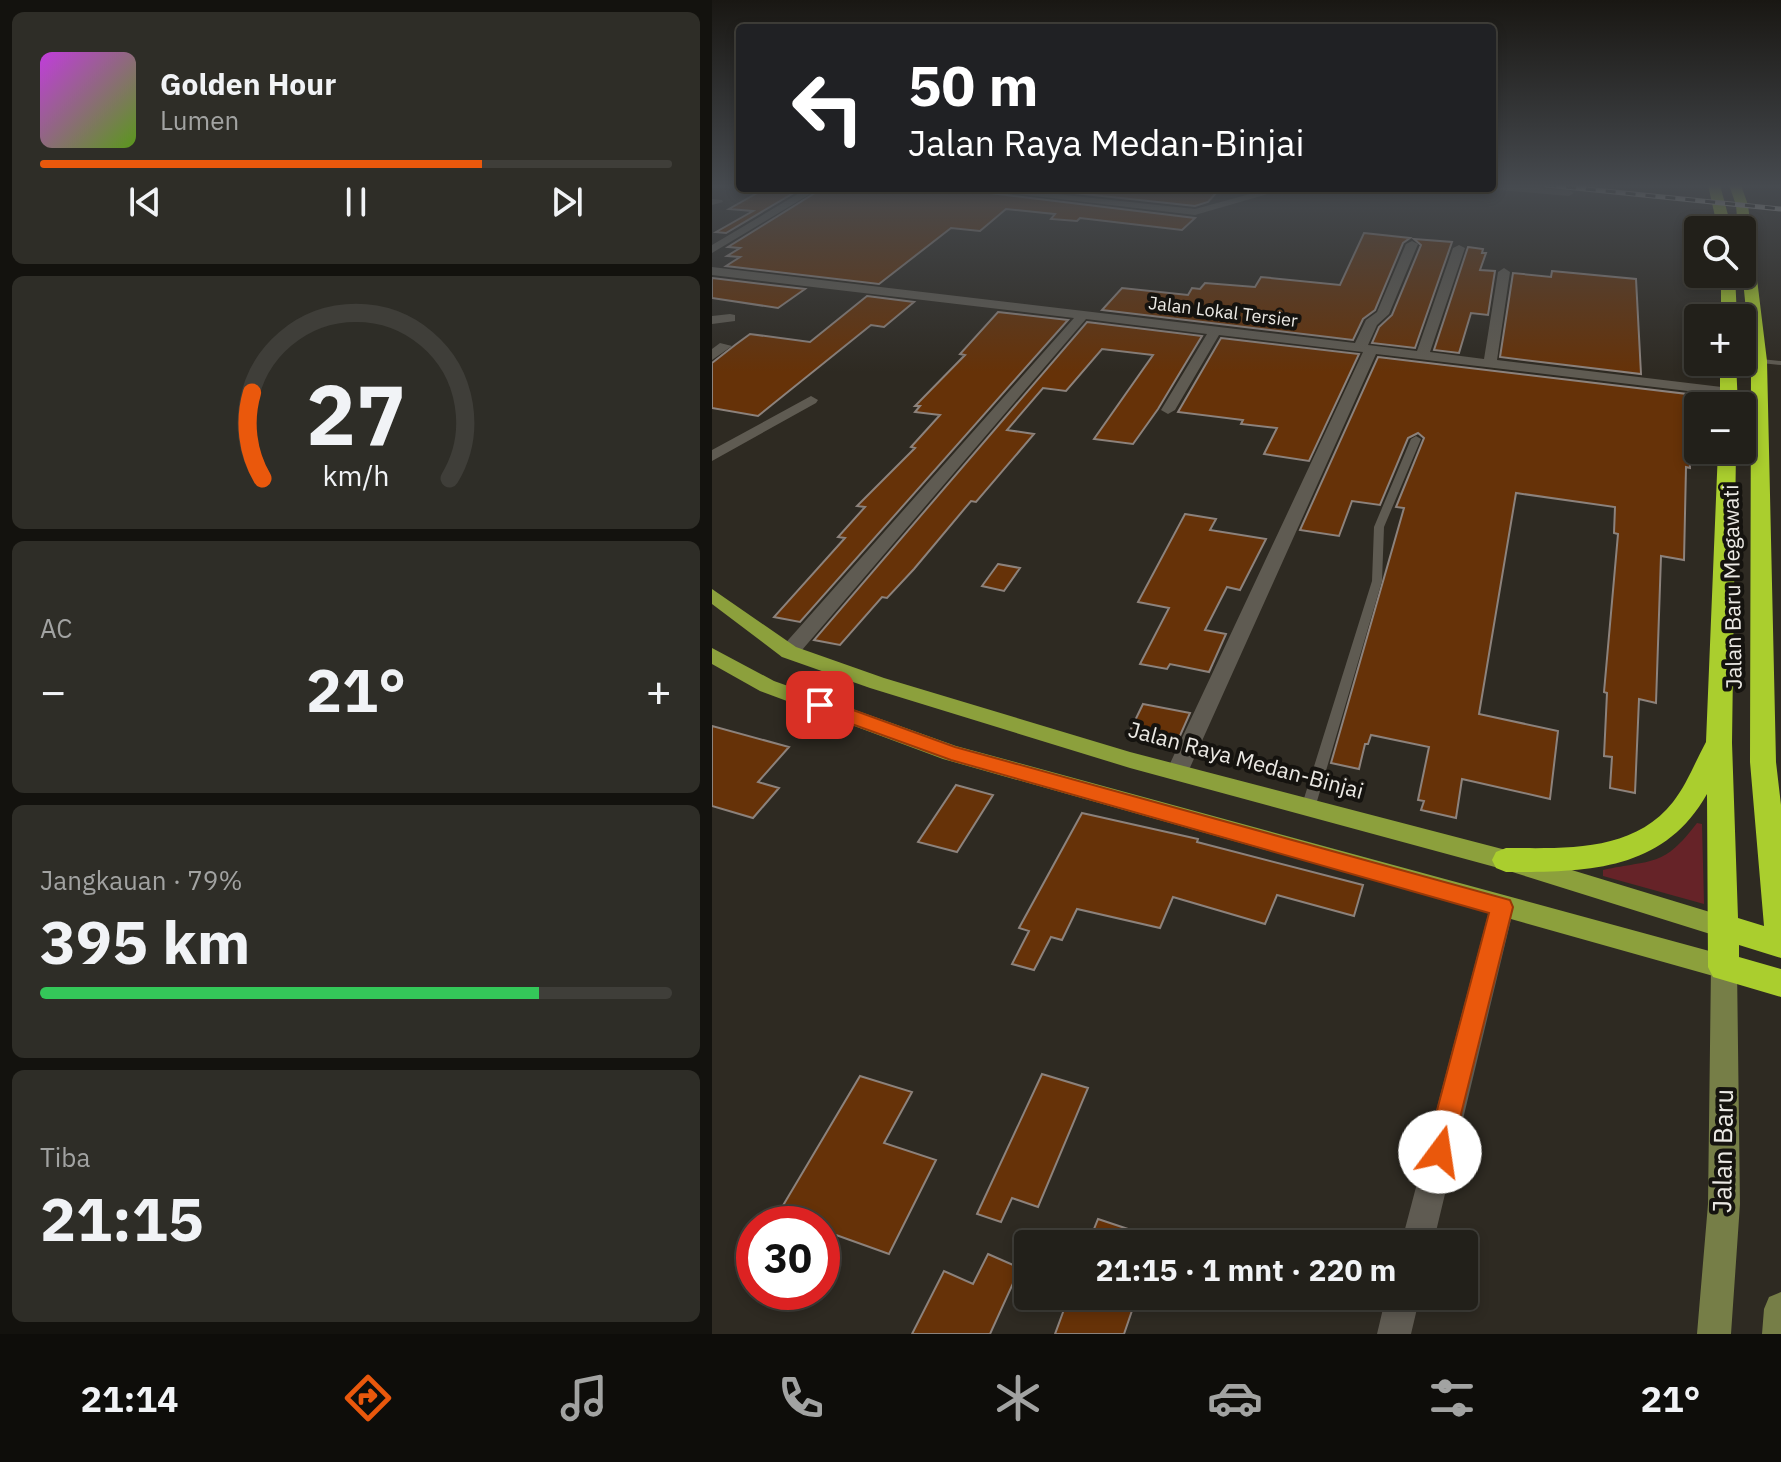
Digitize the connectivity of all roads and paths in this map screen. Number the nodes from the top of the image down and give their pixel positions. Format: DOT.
graph roads {
  1 [pos="1411,247"];
  2 [pos="1747,247"];
  3 [pos="1459,248"];
  4 [pos="712,271"];
  5 [pos="1504,272"];
  6 [pos="1084,314"];
  7 [pos="730,318"];
  8 [pos="712,320"];
  9 [pos="1216,330"];
  10 [pos="725,346"];
  11 [pos="1366,347"];
  12 [pos="1423,354"];
  13 [pos="712,356"];
  14 [pos="1761,361"];
  15 [pos="1490,362"];
  16 [pos="1760,387"];
  17 [pos="1714,392"];
  18 [pos="1738,392"];
  19 [pos="811,400"];
  20 [pos="1168,410"];
  21 [pos="1416,439"];
  22 [pos="712,456"];
  23 [pos="1727,464"];
  24 [pos="712,595"];
  25 [pos="789,652"];
  26 [pos="712,655"];
  27 [pos="1719,743"];
  28 [pos="1763,762"];
  29 [pos="1177,772"];
  30 [pos="1781,797"];
  31 [pos="1308,808"];
  32 [pos="1506,860"];
  33 [pos="1502,907"];
  34 [pos="1723,927"];
  35 [pos="1781,943"];
  36 [pos="1781,956"];
  37 [pos="1724,967"];
  38 [pos="1781,983"];
  39 [pos="1781,1001"];
  40 [pos="1421,1230"];
  41 [pos="1781,1309"];
  42 [pos="1400,1310"];
  43 [pos="1394,1334"];
  44 [pos="1714,1334"];
  45 [pos="1779,1334"];
  1 -- 11 [label="street"];
  2 -- 14 [label="highway, Jalan Baru Megawati"];
  3 -- 12 [label="street"];
  4 -- 6 [label="street, Jalan Lokal Tersier"];
  5 -- 15 [label="street"];
  6 -- 9 [label="street, Jalan Lokal Tersier"];
  6 -- 25 [label="street"];
  7 -- 8 [label="street"];
  9 -- 11 [label="street, Jalan Lokal Tersier"];
  9 -- 20 [label="street"];
  10 -- 13 [label="street"];
  11 -- 12 [label="street, Jalan Lokal Tersier"];
  11 -- 29 [label="street"];
  12 -- 15 [label="street, Jalan Lokal Tersier"];
  14 -- 16 [label="highway, Jalan Baru Megawati"];
  15 -- 17 [label="street, Jalan Lokal Tersier"];
  16 -- 18 [label="highway"];
  16 -- 28 [label="highway, Jalan Baru Megawati"];
  19 -- 22 [label="street"];
  21 -- 31 [label="lane"];
  23 -- 27 [label="highway, Jalan Baru Megawati"];
  24 -- 25 [label="main road, Jalan Raya Medan-Binjai"];
  25 -- 29 [label="main road, Jalan Raya Medan-Binjai"];
  26 -- 33 [label="main road"];
  27 -- 32 [label="highway"];
  27 -- 34 [label="highway, Jalan Baru Megawati"];
  28 -- 30 [label="highway"];
  28 -- 35 [label="highway, Jalan Baru Megawati"];
  29 -- 31 [label="main road, Jalan Raya Medan-Binjai"];
  31 -- 32 [label="main road, Jalan Raya Medan-Binjai"];
  32 -- 34 [label="main road, Jalan Raya Medan-Binjai"];
  33 -- 37 [label="main road"];
  33 -- 40 [label="street"];
  34 -- 35 [label="highway, Jalan Raya Medan-Binjai"];
  34 -- 37 [label="highway, Jalan Baru Megawati"];
  36 -- 38 [label="highway"];
  37 -- 38 [label="highway"];
  37 -- 44 [label="street, Jalan Baru"];
  38 -- 39 [label="street"];
  41 -- 45 [label="street"];
  42 -- 43 [label="street"];
}
